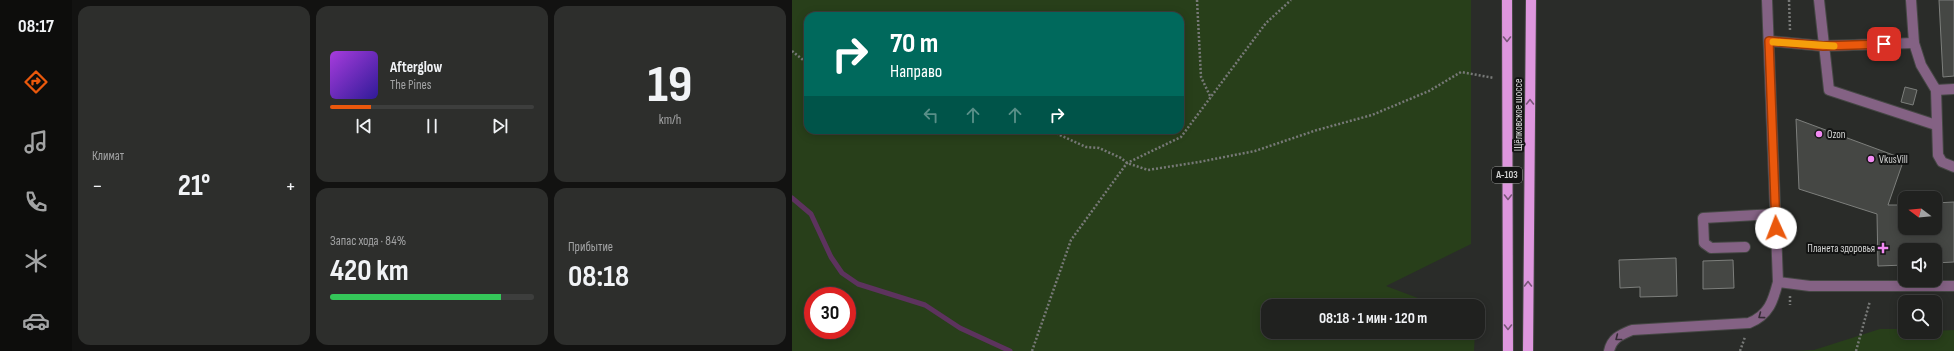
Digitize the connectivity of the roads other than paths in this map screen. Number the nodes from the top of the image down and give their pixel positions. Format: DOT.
graph roads {
  1 [pos="1508,0"];
  2 [pos="1531,0"];
  3 [pos="1767,0"];
  4 [pos="1819,0"];
  5 [pos="1911,0"];
  6 [pos="1769,41"];
  7 [pos="1914,43"];
  8 [pos="1823,46"];
  9 [pos="1954,89"];
  10 [pos="1936,90"];
  11 [pos="1936,125"];
  12 [pos="1954,167"];
  13 [pos="1775,214"];
  14 [pos="1745,247"];
  15 [pos="1778,282"];
  16 [pos="1954,286"];
  17 [pos="1508,351"];
  18 [pos="1528,351"];
  19 [pos="1609,351"];
  1 -- 17 [label="main road, Щёлковское шоссе / А-103, one-way"];
  18 -- 2 [label="main road, Щёлковское шоссе / А-103, one-way"];
  3 -- 6 [label="street"];
  4 -- 8 [label="street"];
  5 -- 7 [label="street"];
  6 -- 8 [label="street"];
  6 -- 13 [label="street"];
  7 -- 8 [label="street"];
  7 -- 10 [label="street"];
  8 -- 11 [label="street"];
  9 -- 10 [label="street"];
  10 -- 11 [label="street"];
  11 -- 12 [label="street"];
  13 -- 14 [label="street"];
  13 -- 15 [label="street"];
  15 -- 16 [label="street"];
  15 -- 19 [label="street, one-way"];
}
